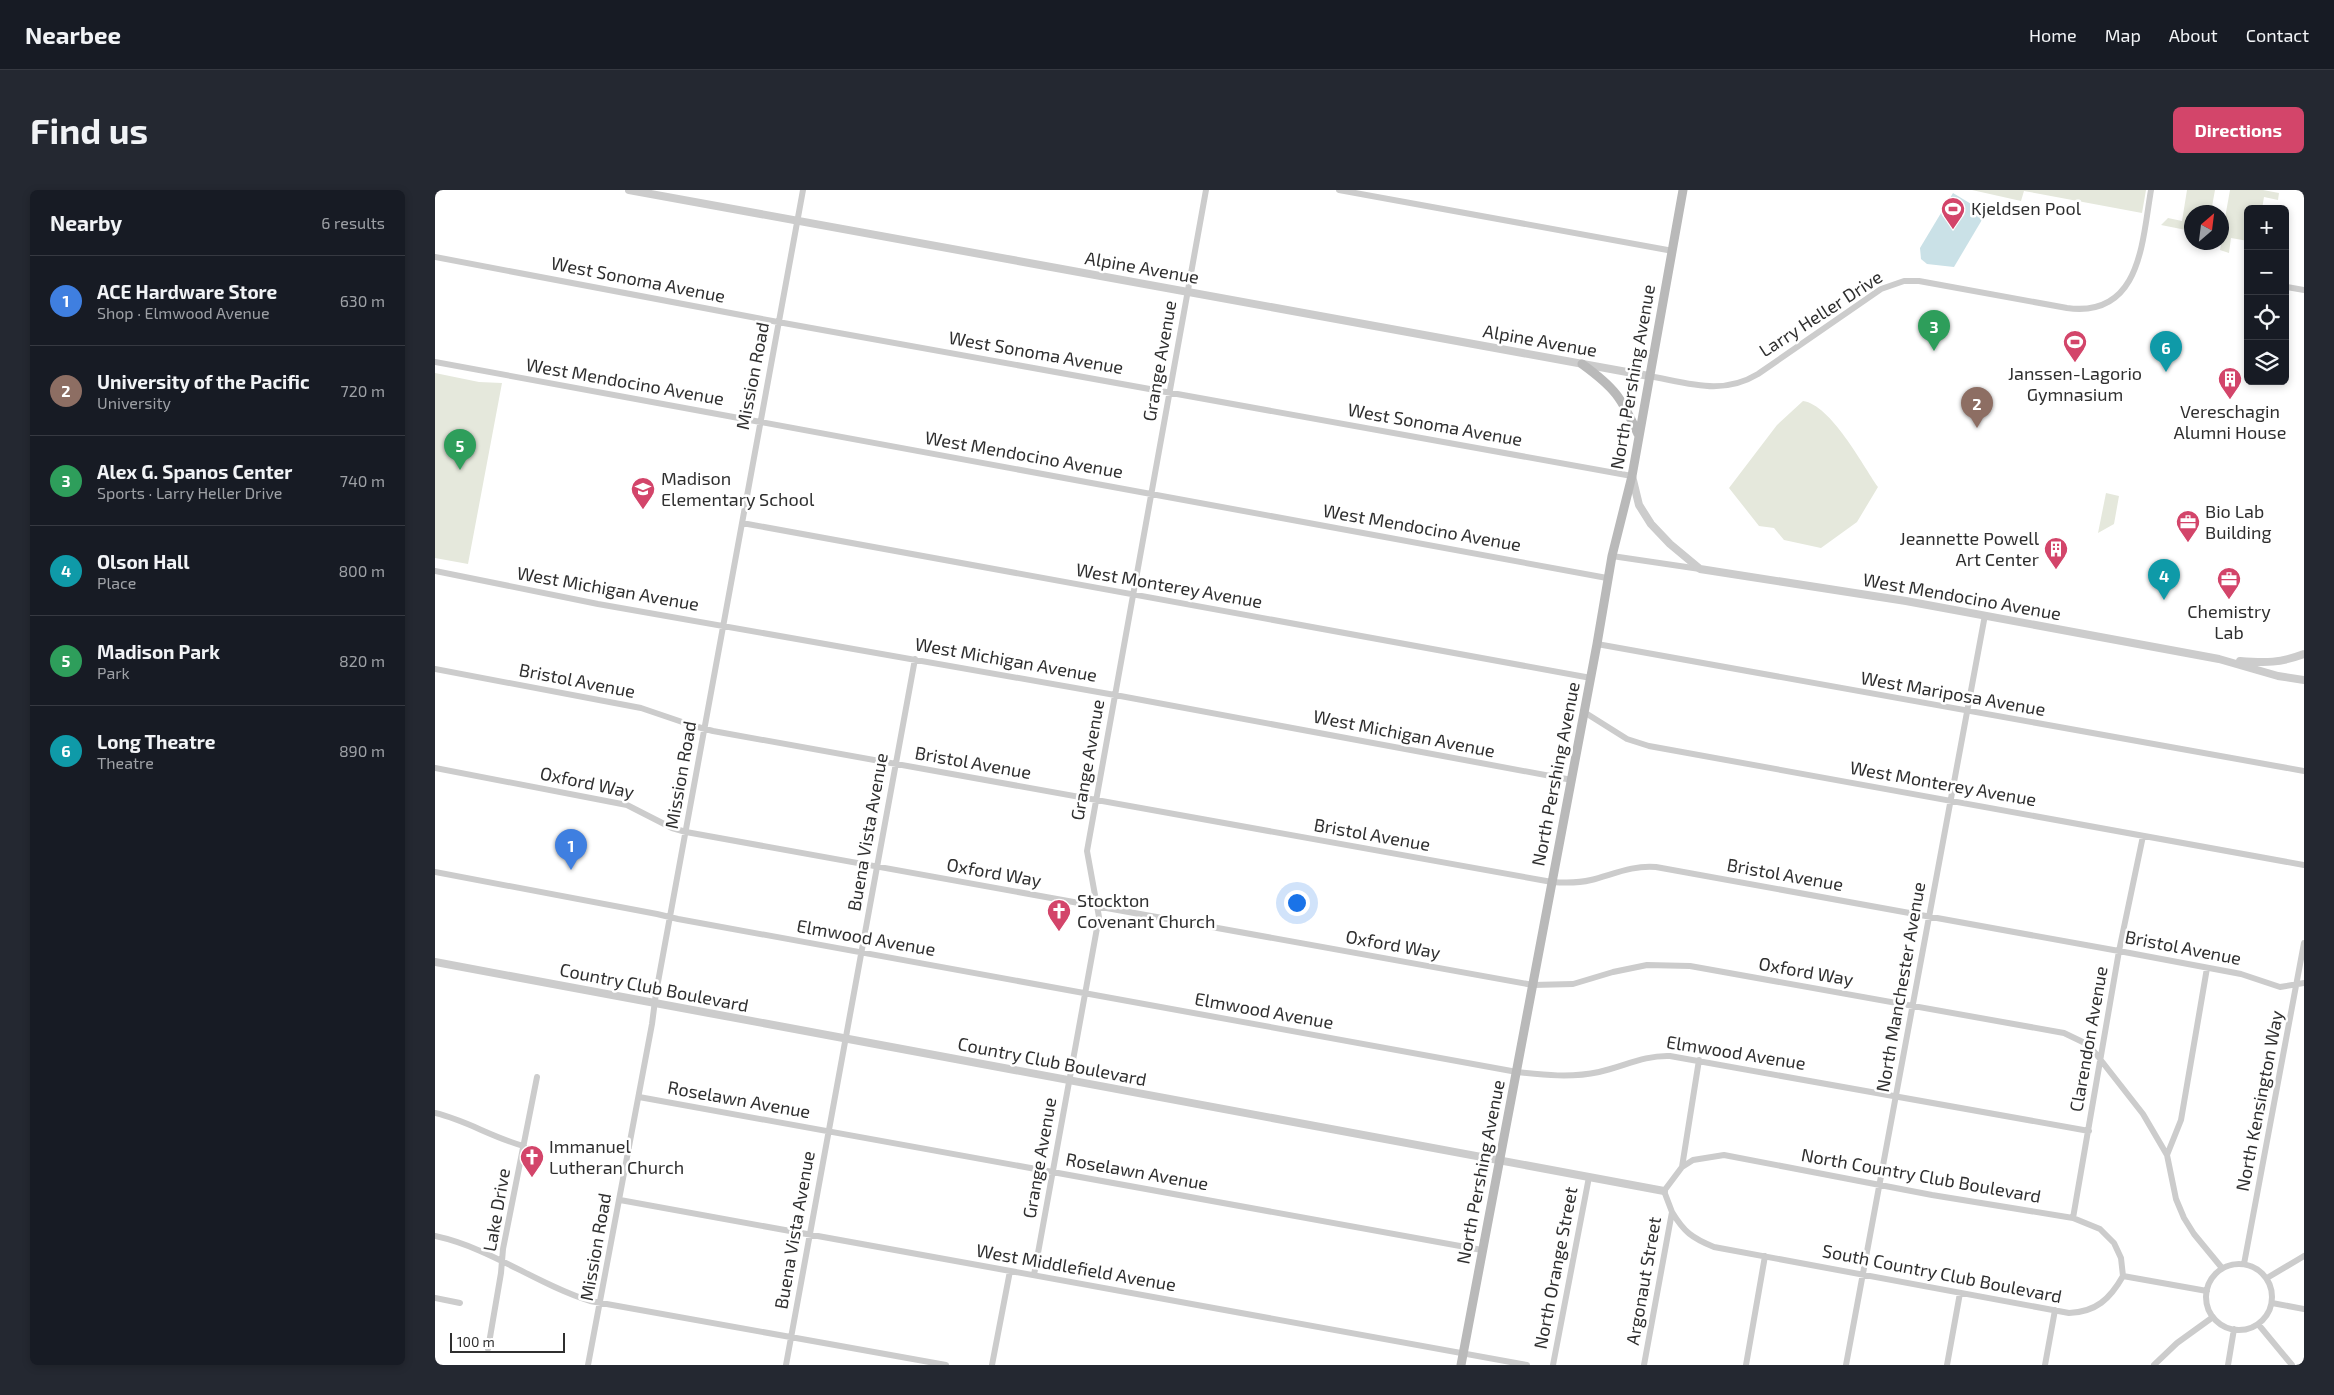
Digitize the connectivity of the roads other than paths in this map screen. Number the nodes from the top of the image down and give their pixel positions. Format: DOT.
graph roads {
  1 [pos="629,190"];
  2 [pos="803,190"];
  3 [pos="1206,190"];
  4 [pos="1339,190"];
  5 [pos="1683,190"];
  6 [pos="2151,190"];
  7 [pos="797,221"];
  8 [pos="1673,251"];
  9 [pos="435,257"];
  10 [pos="2289,287"];
  11 [pos="2304,290"];
  12 [pos="1188,292"];
  13 [pos="778,322"];
  14 [pos="435,362"];
  15 [pos="1582,364"];
  16 [pos="1649,376"];
  17 [pos="1170,393"];
  18 [pos="759,422"];
  19 [pos="1639,435"];
  20 [pos="1632,476"];
  21 [pos="1151,494"];
  22 [pos="742,523"];
  23 [pos="1612,556"];
  24 [pos="1699,569"];
  25 [pos="435,572"];
  26 [pos="1607,578"];
  27 [pos="1133,594"];
  28 [pos="1985,615"];
  29 [pos="724,625"];
  30 [pos="1597,644"];
  31 [pos="2304,654"];
  32 [pos="915,658"];
  33 [pos="2219,659"];
  34 [pos="435,669"];
  35 [pos="1591,678"];
  36 [pos="2304,680"];
  37 [pos="1115,695"];
  38 [pos="1584,712"];
  39 [pos="1967,712"];
  40 [pos="705,728"];
  41 [pos="895,764"];
  42 [pos="435,768"];
  43 [pos="2304,772"];
  44 [pos="1572,780"];
  45 [pos="1095,800"];
  46 [pos="1950,801"];
  47 [pos="686,832"];
  48 [pos="2143,836"];
  49 [pos="2304,865"];
  50 [pos="877,867"];
  51 [pos="435,872"];
  52 [pos="1553,882"];
  53 [pos="1096,906"];
  54 [pos="1929,916"];
  55 [pos="670,917"];
  56 [pos="2304,943"];
  57 [pos="2119,951"];
  58 [pos="861,953"];
  59 [pos="435,962"];
  60 [pos="2207,968"];
  61 [pos="2301,983"];
  62 [pos="1533,985"];
  63 [pos="1085,994"];
  64 [pos="655,1003"];
  65 [pos="1913,1006"];
  66 [pos="846,1039"];
  67 [pos="2101,1058"];
  68 [pos="1699,1060"];
  69 [pos="1517,1072"];
  70 [pos="537,1077"];
  71 [pos="1069,1080"];
  72 [pos="1896,1095"];
  73 [pos="639,1097"];
  74 [pos="435,1114"];
  75 [pos="2089,1131"];
  76 [pos="828,1132"];
  77 [pos="524,1146"];
  78 [pos="2167,1155"];
  79 [pos="1501,1160"];
  80 [pos="1682,1167"];
  81 [pos="1053,1172"];
  82 [pos="1589,1177"];
  83 [pos="1880,1184"];
  84 [pos="1664,1191"];
  85 [pos="620,1200"];
  86 [pos="1672,1212"];
  87 [pos="2073,1218"];
  88 [pos="810,1235"];
  89 [pos="435,1236"];
  90 [pos="1482,1250"];
  91 [pos="1765,1256"];
  92 [pos="2304,1256"];
  93 [pos="502,1262"];
  94 [pos="2244,1264"];
  95 [pos="2222,1268"];
  96 [pos="1010,1271"];
  97 [pos="1863,1274"];
  98 [pos="1034,1276"];
  99 [pos="2123,1276"];
  100 [pos="2267,1278"];
  101 [pos="2207,1291"];
  102 [pos="1960,1292"];
  103 [pos="435,1298"];
  104 [pos="460,1303"];
  105 [pos="601,1303"];
  106 [pos="2272,1303"];
  107 [pos="2304,1309"];
  108 [pos="2055,1310"];
  109 [pos="2213,1316"];
  110 [pos="2258,1324"];
  111 [pos="2234,1330"];
  112 [pos="791,1338"];
  113 [pos="488,1349"];
  114 [pos="1463,1352"];
  115 [pos="588,1365"];
  116 [pos="786,1365"];
  117 [pos="946,1365"];
  118 [pos="992,1365"];
  119 [pos="1461,1365"];
  120 [pos="1527,1365"];
  121 [pos="1553,1365"];
  122 [pos="1644,1365"];
  123 [pos="1746,1365"];
  124 [pos="1846,1365"];
  125 [pos="1947,1365"];
  126 [pos="2045,1365"];
  127 [pos="2154,1365"];
  128 [pos="2228,1365"];
  129 [pos="2292,1365"];
  1 -- 7 [label="street, Alpine Avenue"];
  2 -- 7 [label="street, Mission Road"];
  3 -- 12 [label="street, Grange Avenue"];
  4 -- 8 [label="street"];
  5 -- 8 [label="main road, North Pershing Avenue"];
  6 -- 16 [label="street, Larry Heller Drive"];
  7 -- 12 [label="street, Alpine Avenue"];
  7 -- 13 [label="street, Mission Road"];
  8 -- 16 [label="main road, North Pershing Avenue"];
  9 -- 13 [label="street, West Sonoma Avenue"];
  10 -- 11 [label="street"];
  12 -- 15 [label="street, Alpine Avenue"];
  12 -- 17 [label="street, Grange Avenue"];
  13 -- 17 [label="street, West Sonoma Avenue"];
  13 -- 18 [label="street, Mission Road"];
  14 -- 18 [label="street, West Mendocino Avenue"];
  15 -- 16 [label="street, Alpine Avenue"];
  15 -- 19 [label="main road"];
  16 -- 19 [label="main road, North Pershing Avenue"];
  17 -- 20 [label="street, West Sonoma Avenue"];
  17 -- 21 [label="street, Grange Avenue"];
  18 -- 21 [label="street, West Mendocino Avenue"];
  18 -- 22 [label="street, Mission Road"];
  19 -- 20 [label="main road, North Pershing Avenue"];
  20 -- 23 [label="main road, North Pershing Avenue"];
  20 -- 24 [label="street"];
  21 -- 26 [label="street, West Mendocino Avenue"];
  21 -- 27 [label="street, Grange Avenue"];
  22 -- 27 [label="street, West Monterey Avenue"];
  22 -- 29 [label="street, Mission Road"];
  23 -- 24 [label="street, West Mendocino Avenue"];
  23 -- 26 [label="main road, North Pershing Avenue"];
  24 -- 28 [label="street, West Mendocino Avenue"];
  25 -- 29 [label="street, West Michigan Avenue"];
  26 -- 30 [label="main road, North Pershing Avenue"];
  27 -- 35 [label="street, West Monterey Avenue"];
  27 -- 37 [label="street, Grange Avenue"];
  28 -- 33 [label="street, West Mendocino Avenue"];
  28 -- 39 [label="street, North Manchester Avenue"];
  29 -- 32 [label="street, West Michigan Avenue"];
  29 -- 40 [label="street, Mission Road"];
  30 -- 35 [label="main road, North Pershing Avenue"];
  30 -- 39 [label="street, West Mariposa Avenue"];
  31 -- 33 [label="street, West Mendocino Avenue"];
  32 -- 37 [label="street, West Michigan Avenue"];
  32 -- 41 [label="street, Buena Vista Avenue"];
  33 -- 36 [label="street, West Mendocino Avenue"];
  34 -- 40 [label="street, Bristol Avenue"];
  35 -- 38 [label="main road, North Pershing Avenue"];
  37 -- 44 [label="street, West Michigan Avenue"];
  37 -- 45 [label="street, Grange Avenue"];
  38 -- 44 [label="main road, North Pershing Avenue"];
  38 -- 46 [label="street, West Monterey Avenue"];
  39 -- 43 [label="street, West Mariposa Avenue"];
  39 -- 46 [label="street, North Manchester Avenue"];
  40 -- 41 [label="street, Bristol Avenue"];
  40 -- 47 [label="street, Mission Road"];
  41 -- 45 [label="street, Bristol Avenue"];
  41 -- 50 [label="street, Buena Vista Avenue"];
  42 -- 47 [label="street, Oxford Way"];
  44 -- 52 [label="main road, North Pershing Avenue"];
  45 -- 52 [label="street, Bristol Avenue"];
  45 -- 53 [label="street, Grange Avenue"];
  46 -- 48 [label="street, West Monterey Avenue"];
  46 -- 54 [label="street, North Manchester Avenue"];
  47 -- 50 [label="street, Oxford Way"];
  47 -- 55 [label="street, Mission Road"];
  48 -- 49 [label="street, West Monterey Avenue"];
  48 -- 57 [label="street, Clarendon Avenue"];
  50 -- 53 [label="street, Oxford Way"];
  50 -- 58 [label="street, Buena Vista Avenue"];
  51 -- 55 [label="street, Elmwood Avenue"];
  52 -- 54 [label="street, Bristol Avenue"];
  52 -- 62 [label="main road, North Pershing Avenue"];
  53 -- 62 [label="street, Oxford Way"];
  53 -- 63 [label="street, Grange Avenue"];
  54 -- 57 [label="street, Bristol Avenue"];
  54 -- 65 [label="street, North Manchester Avenue"];
  55 -- 58 [label="street, Elmwood Avenue"];
  55 -- 64 [label="street, Mission Road"];
  56 -- 61 [label="street, North Kensington Way"];
  57 -- 60 [label="street, Bristol Avenue"];
  57 -- 67 [label="street, Clarendon Avenue"];
  58 -- 63 [label="street, Elmwood Avenue"];
  58 -- 66 [label="street, Buena Vista Avenue"];
  59 -- 64 [label="street, Country Club Boulevard"];
  60 -- 61 [label="street, Bristol Avenue"];
  60 -- 78 [label="street"];
  61 -- 94 [label="street, North Kensington Way"];
  62 -- 65 [label="street, Oxford Way"];
  62 -- 69 [label="main road, North Pershing Avenue"];
  63 -- 69 [label="street, Elmwood Avenue"];
  63 -- 71 [label="street, Grange Avenue"];
  64 -- 66 [label="street, Country Club Boulevard"];
  64 -- 73 [label="street, Mission Road"];
  65 -- 67 [label="street, Oxford Way"];
  65 -- 72 [label="street, North Manchester Avenue"];
  66 -- 71 [label="street, Country Club Boulevard"];
  66 -- 76 [label="street, Buena Vista Avenue"];
  67 -- 75 [label="street, Clarendon Avenue"];
  67 -- 78 [label="street, Oxford Way"];
  68 -- 69 [label="street, Elmwood Avenue"];
  68 -- 72 [label="street, Elmwood Avenue"];
  68 -- 80 [label="street"];
  69 -- 79 [label="main road, North Pershing Avenue"];
  70 -- 77 [label="street, Lake Drive"];
  71 -- 79 [label="street, Country Club Boulevard"];
  71 -- 81 [label="street, Grange Avenue"];
  72 -- 75 [label="street, Elmwood Avenue"];
  72 -- 83 [label="street, North Manchester Avenue"];
  73 -- 76 [label="street, Roselawn Avenue"];
  73 -- 85 [label="street, Mission Road"];
  74 -- 77 [label="street"];
  75 -- 87 [label="street, Clarendon Avenue"];
  76 -- 81 [label="street, Roselawn Avenue"];
  76 -- 88 [label="street, Buena Vista Avenue"];
  77 -- 93 [label="street, Lake Drive"];
  78 -- 95 [label="street, Oxford Way"];
  79 -- 82 [label="street, Country Club Boulevard"];
  79 -- 90 [label="main road, North Pershing Avenue"];
  80 -- 83 [label="street, North Country Club Boulevard"];
  80 -- 84 [label="street"];
  81 -- 90 [label="street, Roselawn Avenue"];
  81 -- 98 [label="street, Grange Avenue"];
  82 -- 84 [label="street, Country Club Boulevard"];
  82 -- 121 [label="street, North Orange Street"];
  83 -- 87 [label="street, North Country Club Boulevard"];
  83 -- 97 [label="street, North Manchester Avenue"];
  84 -- 86 [label="street, Argonaut Street"];
  85 -- 88 [label="street, West Middlefield Avenue"];
  85 -- 105 [label="street, Mission Road"];
  86 -- 91 [label="street, South Country Club Boulevard"];
  86 -- 122 [label="street, Argonaut Street"];
  87 -- 99 [label="street, North Country Club Boulevard"];
  88 -- 96 [label="street, West Middlefield Avenue"];
  88 -- 112 [label="street, Buena Vista Avenue"];
  89 -- 93 [label="street"];
  90 -- 114 [label="main road, North Pershing Avenue"];
  91 -- 97 [label="street, South Country Club Boulevard"];
  91 -- 123 [label="street"];
  92 -- 100 [label="street"];
  93 -- 105 [label="street"];
  93 -- 113 [label="street, Lake Drive"];
  94 -- 95 [label="street"];
  94 -- 100 [label="street"];
  95 -- 101 [label="street"];
  96 -- 98 [label="street, West Middlefield Avenue"];
  96 -- 118 [label="street"];
  97 -- 102 [label="street, South Country Club Boulevard"];
  97 -- 124 [label="street, North Manchester Avenue"];
  98 -- 114 [label="street, West Middlefield Avenue"];
  99 -- 101 [label="street"];
  99 -- 108 [label="street, South Country Club Boulevard"];
  100 -- 106 [label="street"];
  101 -- 109 [label="street"];
  102 -- 108 [label="street, South Country Club Boulevard"];
  102 -- 125 [label="street"];
  103 -- 104 [label="street"];
  105 -- 112 [label="street"];
  105 -- 115 [label="street, Mission Road"];
  106 -- 107 [label="street"];
  106 -- 110 [label="street"];
  108 -- 126 [label="street"];
  109 -- 111 [label="street"];
  109 -- 127 [label="street"];
  110 -- 111 [label="street"];
  110 -- 129 [label="street"];
  111 -- 128 [label="street"];
  112 -- 116 [label="street, Buena Vista Avenue"];
  112 -- 117 [label="street"];
  114 -- 119 [label="main road, North Pershing Avenue"];
  114 -- 120 [label="street, West Middlefield Avenue"];
}
